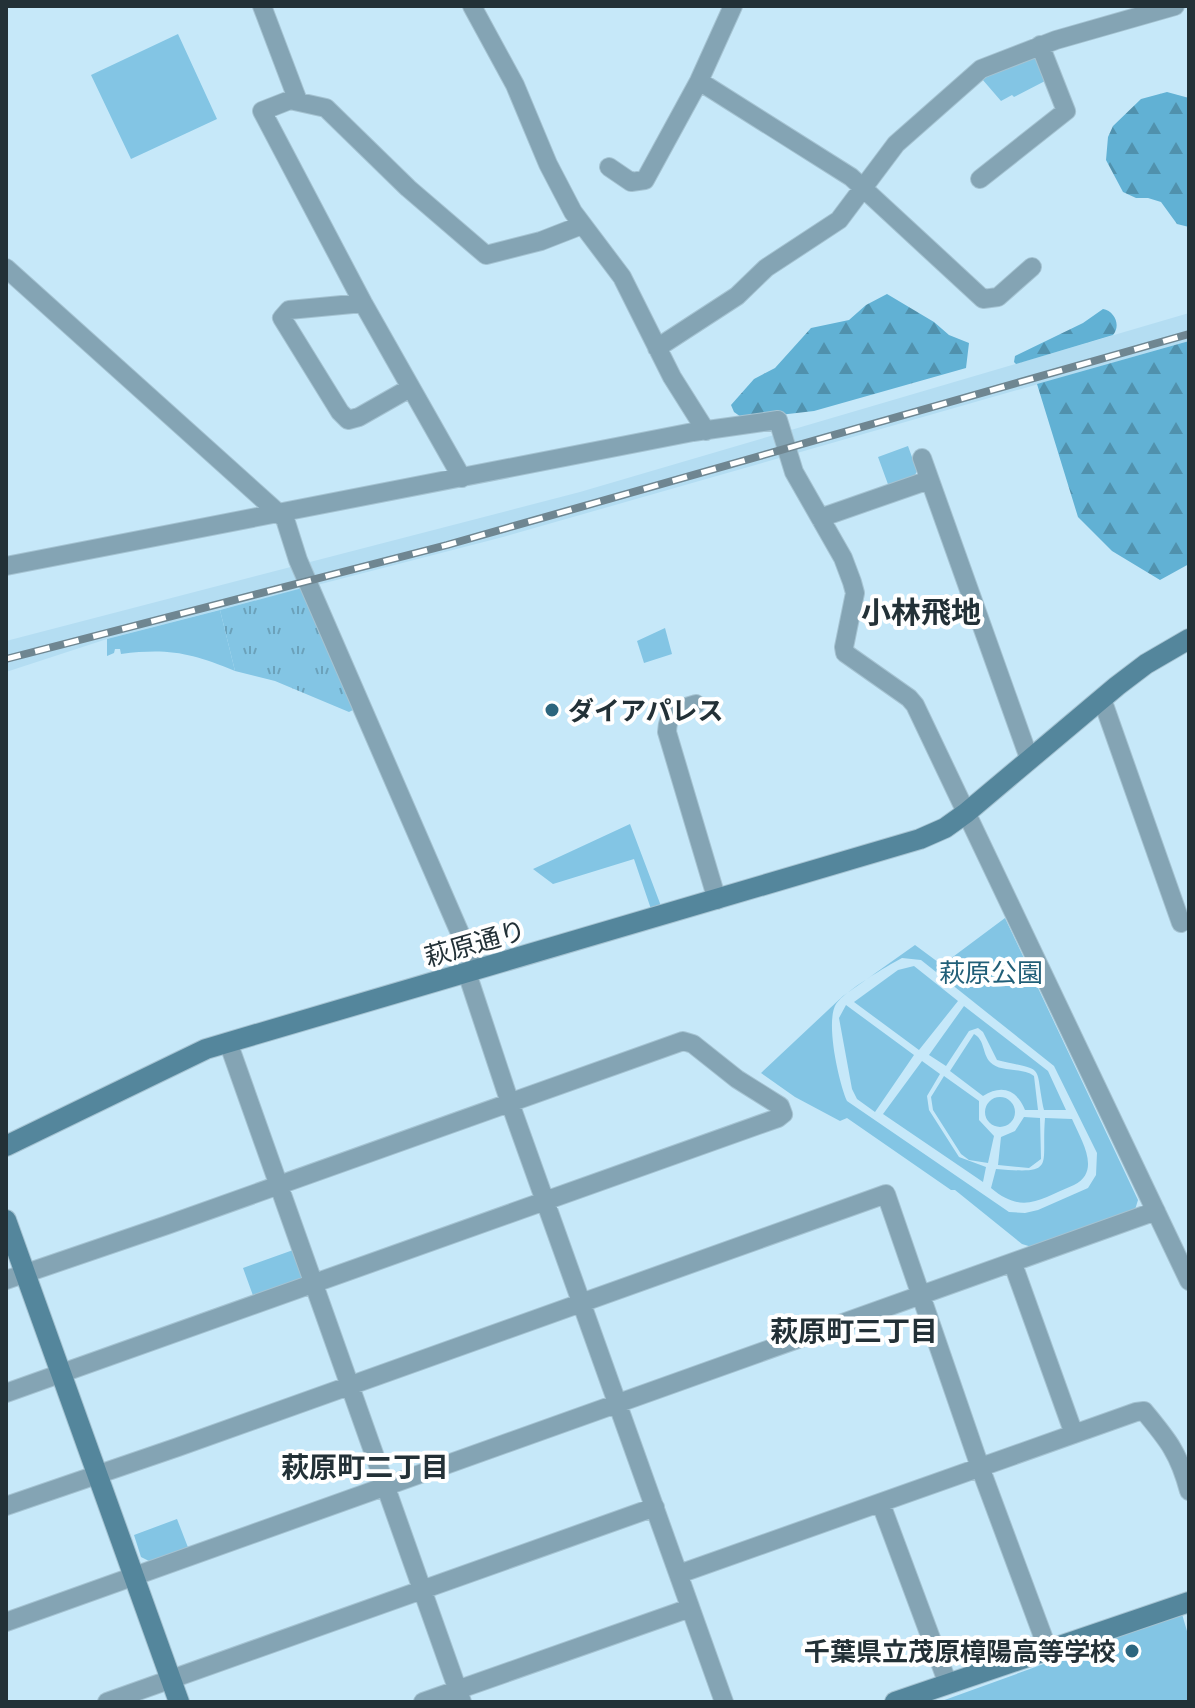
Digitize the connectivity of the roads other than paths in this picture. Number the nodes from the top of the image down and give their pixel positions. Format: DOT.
graph roads {
  1 [pos="262,6"];
  2 [pos="472,6"];
  3 [pos="733,6"];
  4 [pos="1175,6"];
  5 [pos="1040,45"];
  6 [pos="699,81"];
  7 [pos="298,101"];
  8 [pos="609,167"];
  9 [pos="980,179"];
  10 [pos="864,188"];
  11 [pos="582,225"];
  12 [pos="1032,267"];
  13 [pos="6,268"];
  14 [pos="363,303"];
  15 [pos="657,348"];
  16 [pos="410,388"];
  17 [pos="706,431"];
  18 [pos="922,458"];
  19 [pos="462,478"];
  20 [pos="929,480"];
  21 [pos="282,514"];
  22 [pos="820,518"];
  23 [pos="6,566"];
  24 [pos="1189,639"];
  25 [pos="1102,699"];
  26 [pos="696,704"];
  27 [pos="1029,758"];
  28 [pos="966,813"];
  29 [pos="717,900"];
  30 [pos="1181,923"];
  31 [pos="472,971"];
  32 [pos="228,1042"];
  33 [pos="510,1103"];
  34 [pos="6,1146"];
  35 [pos="278,1184"];
  36 [pos="546,1201"];
  37 [pos="1156,1211"];
  38 [pos="6,1220"];
  39 [pos="1013,1264"];
  40 [pos="15,1276"];
  41 [pos="1189,1281"];
  42 [pos="313,1285"];
  43 [pos="921,1297"];
  44 [pos="582,1303"];
  45 [pos="62,1373"];
  46 [pos="349,1385"];
  47 [pos="6,1393"];
  48 [pos="618,1404"];
  49 [pos="1074,1434"];
  50 [pos="980,1467"];
  51 [pos="97,1473"];
  52 [pos="386,1488"];
  53 [pos="1189,1491"];
  54 [pos="881,1504"];
  55 [pos="6,1506"];
  56 [pos="655,1507"];
  57 [pos="679,1574"];
  58 [pos="134,1575"];
  59 [pos="422,1590"];
  60 [pos="1189,1602"];
  61 [pos="690,1608"];
  62 [pos="6,1622"];
  63 [pos="1048,1650"];
  64 [pos="171,1679"];
  65 [pos="948,1684"];
  66 [pos="459,1696"];
  67 [pos="107,1702"];
  68 [pos="179,1702"];
  69 [pos="423,1702"];
  70 [pos="724,1702"];
  71 [pos="895,1702"];
  1 -- 7 [label="street"];
  2 -- 11 [label="street"];
  3 -- 6 [label="street"];
  4 -- 5 [label="street"];
  5 -- 9 [label="street"];
  5 -- 10 [label="street"];
  6 -- 8 [label="street"];
  6 -- 10 [label="street"];
  7 -- 11 [label="street"];
  7 -- 14 [label="street"];
  10 -- 12 [label="street"];
  10 -- 15 [label="street"];
  11 -- 15 [label="street"];
  13 -- 21 [label="street"];
  14 -- 16 [label="street"];
  14 -- 16 [label="street"];
  15 -- 17 [label="street"];
  16 -- 19 [label="street"];
  17 -- 19 [label="street"];
  17 -- 22 [label="street"];
  18 -- 20 [label="street"];
  19 -- 21 [label="street"];
  20 -- 22 [label="street"];
  20 -- 27 [label="street"];
  21 -- 23 [label="street"];
  21 -- 31 [label="street"];
  22 -- 28 [label="street"];
  24 -- 25 [label="street, 萩原通り"];
  25 -- 27 [label="street, 萩原通り"];
  25 -- 30 [label="street"];
  26 -- 29 [label="street"];
  27 -- 28 [label="street, 萩原通り"];
  28 -- 29 [label="street, 萩原通り"];
  28 -- 37 [label="street"];
  29 -- 31 [label="street, 萩原通り"];
  31 -- 32 [label="street, 萩原通り"];
  31 -- 33 [label="street"];
  32 -- 34 [label="street, 萩原通り"];
  32 -- 35 [label="street"];
  33 -- 35 [label="street"];
  33 -- 36 [label="street"];
  33 -- 36 [label="street"];
  35 -- 40 [label="street"];
  35 -- 42 [label="street"];
  36 -- 42 [label="street"];
  36 -- 44 [label="street"];
  37 -- 39 [label="street"];
  37 -- 41 [label="street"];
  38 -- 40 [label="street"];
  39 -- 43 [label="street"];
  39 -- 49 [label="street"];
  40 -- 45 [label="street"];
  42 -- 45 [label="street"];
  42 -- 46 [label="street"];
  43 -- 44 [label="street"];
  43 -- 48 [label="street"];
  43 -- 50 [label="street"];
  44 -- 46 [label="street"];
  44 -- 48 [label="street"];
  45 -- 47 [label="street"];
  45 -- 51 [label="street"];
  46 -- 51 [label="street"];
  46 -- 52 [label="street"];
  48 -- 52 [label="street"];
  48 -- 56 [label="street"];
  49 -- 50 [label="street"];
  49 -- 53 [label="street"];
  50 -- 54 [label="street"];
  50 -- 63 [label="street"];
  51 -- 55 [label="street"];
  51 -- 58 [label="street"];
  52 -- 58 [label="street"];
  52 -- 59 [label="street"];
  54 -- 57 [label="street"];
  54 -- 65 [label="street"];
  56 -- 57 [label="street"];
  56 -- 59 [label="street"];
  57 -- 61 [label="street"];
  58 -- 62 [label="street"];
  58 -- 64 [label="street"];
  59 -- 64 [label="street"];
  59 -- 66 [label="street"];
  60 -- 63 [label="street"];
  61 -- 66 [label="street"];
  61 -- 70 [label="street"];
  63 -- 65 [label="street"];
  64 -- 67 [label="street"];
  64 -- 68 [label="street"];
  65 -- 71 [label="street"];
  66 -- 69 [label="street"];
}
